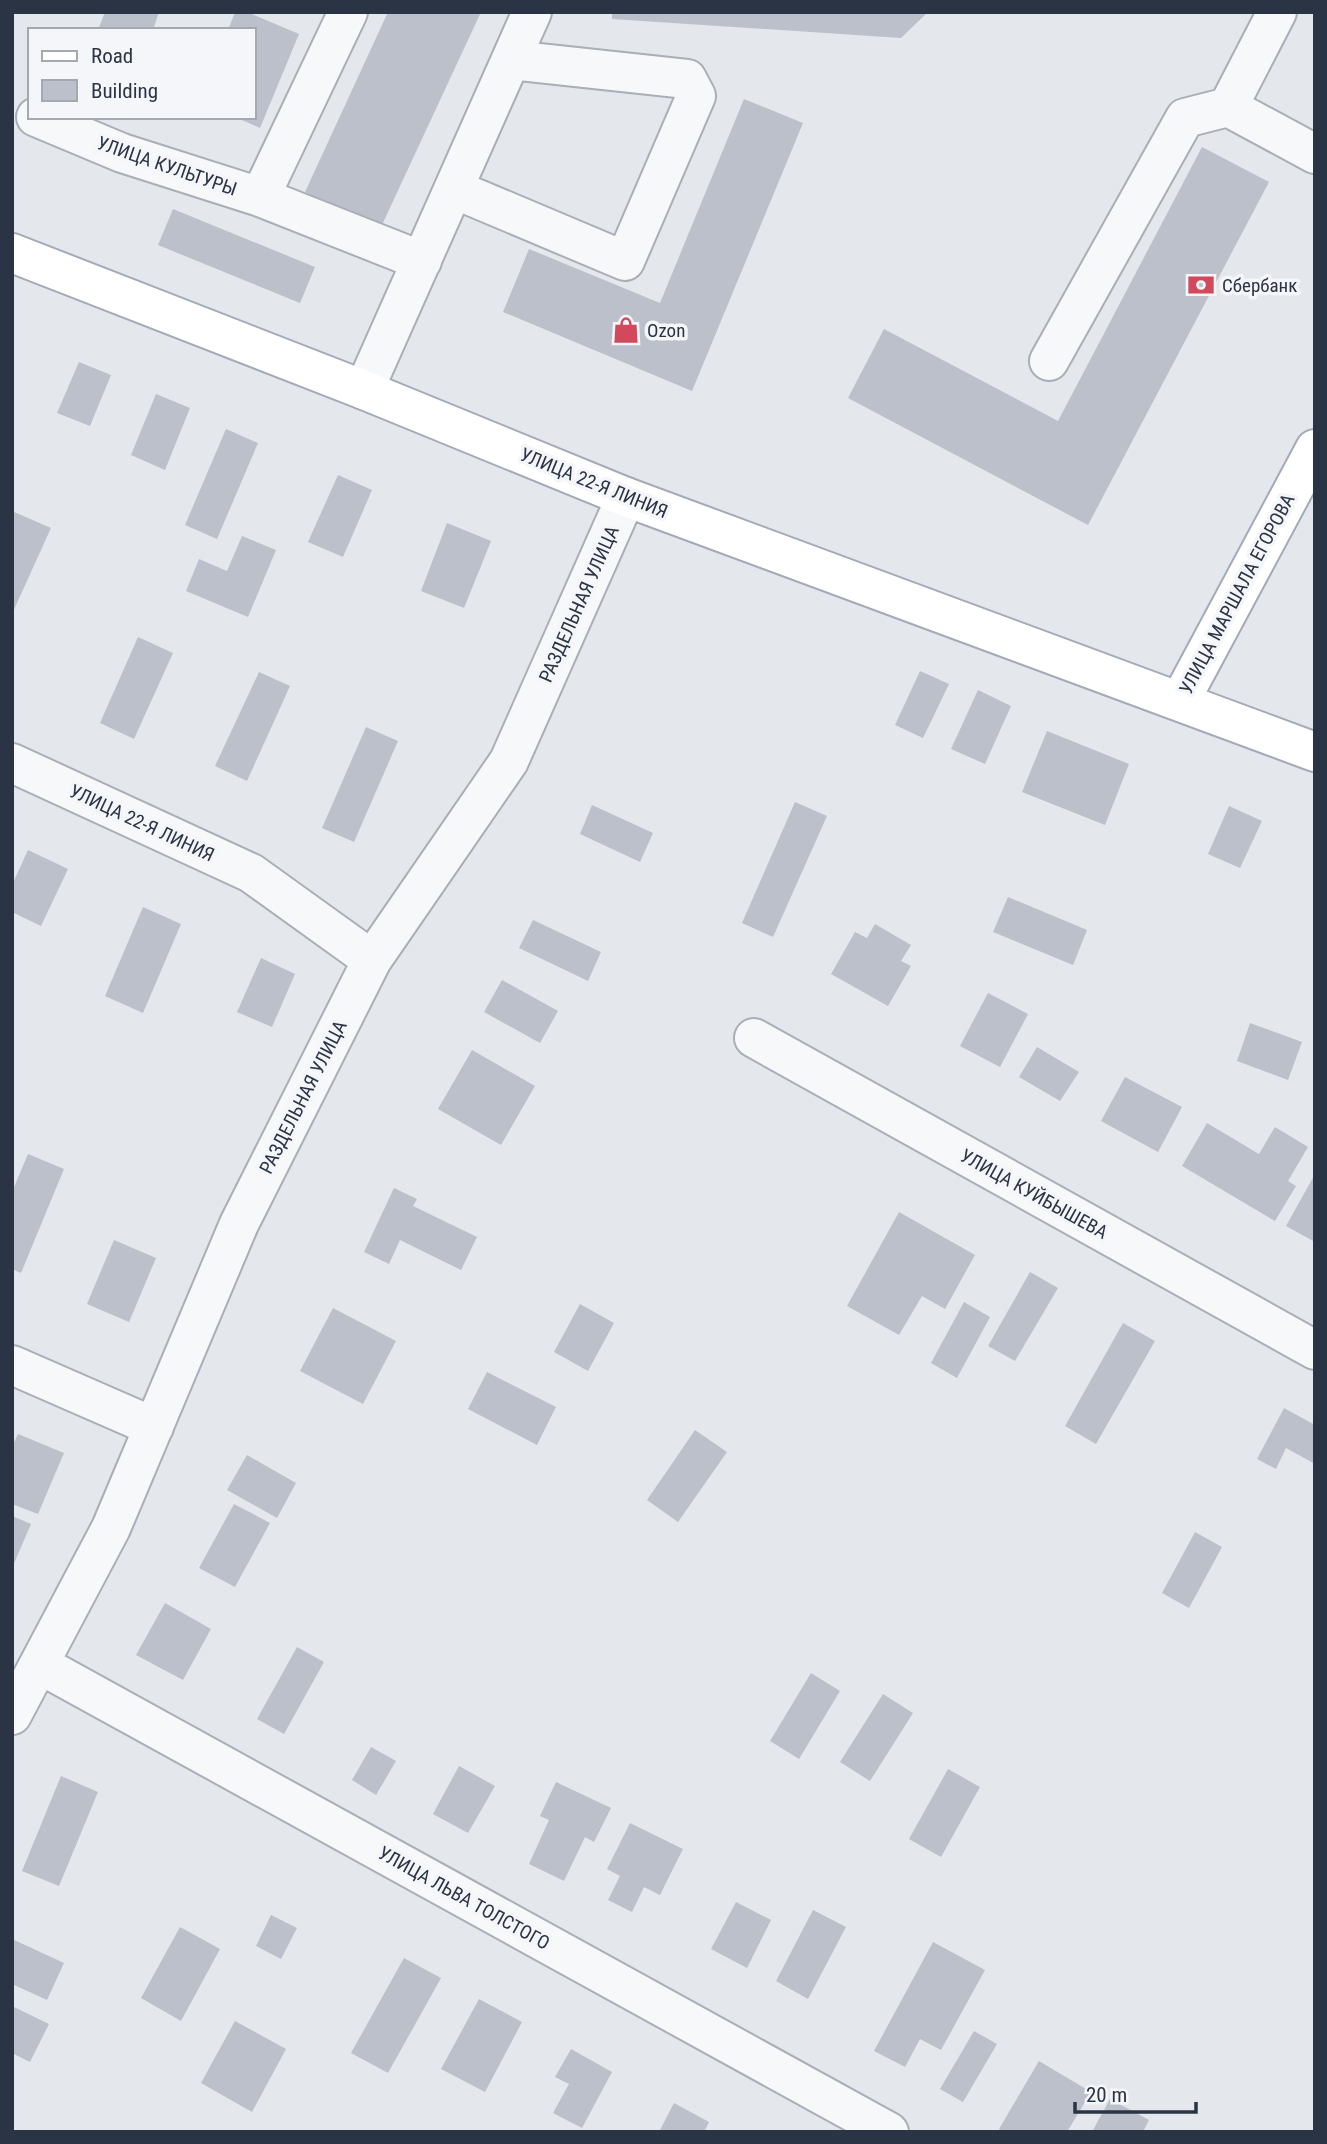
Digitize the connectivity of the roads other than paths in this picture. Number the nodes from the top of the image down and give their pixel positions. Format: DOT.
graph roads {
  1 [pos="348,12"];
  2 [pos="532,12"];
  3 [pos="1277,12"];
  4 [pos="511,60"];
  5 [pos="12,107"];
  6 [pos="1228,107"];
  7 [pos="28,114"];
  8 [pos="41,119"];
  9 [pos="1315,153"];
  10 [pos="453,188"];
  11 [pos="260,197"];
  12 [pos="12,253"];
  13 [pos="422,261"];
  14 [pos="1049,361"];
  15 [pos="364,390"];
  16 [pos="1315,449"];
  17 [pos="626,497"];
  18 [pos="1180,701"];
  19 [pos="1315,752"];
  20 [pos="12,763"];
  21 [pos="372,960"];
  22 [pos="754,1038"];
  23 [pos="1315,1350"];
  24 [pos="12,1365"];
  25 [pos="154,1427"];
  26 [pos="39,1664"];
  27 [pos="12,1715"];
  28 [pos="889,2132"];
  1 -- 11 [label="street"];
  2 -- 4 [label="street"];
  3 -- 6 [label="street"];
  4 -- 10 [label="street"];
  4 -- 10 [label="street"];
  5 -- 7 [label="street"];
  6 -- 9 [label="street"];
  6 -- 14 [label="street"];
  8 -- 11 [label="street, УЛИЦА КУЛЬТУРЫ"];
  10 -- 13 [label="street"];
  11 -- 13 [label="street, УЛИЦА КУЛЬТУРЫ"];
  12 -- 15 [label="main road, УЛИЦА 22-Я ЛИНИЯ"];
  13 -- 15 [label="street"];
  15 -- 17 [label="main road, УЛИЦА 22-Я ЛИНИЯ"];
  16 -- 18 [label="main road, УЛИЦА МАРШАЛА ЕГОРОВА"];
  17 -- 18 [label="main road, УЛИЦА 22-Я ЛИНИЯ"];
  17 -- 21 [label="street, РАЗДЕЛЬНАЯ УЛИЦА"];
  18 -- 19 [label="main road, УЛИЦА 22-Я ЛИНИЯ"];
  20 -- 21 [label="street, УЛИЦА 22-Я ЛИНИЯ"];
  21 -- 25 [label="street, РАЗДЕЛЬНАЯ УЛИЦА"];
  22 -- 23 [label="street, УЛИЦА КУЙБЫШЕВА"];
  24 -- 25 [label="street"];
  25 -- 26 [label="street, РАЗДЕЛЬНАЯ УЛИЦА"];
  26 -- 27 [label="street, РАЗДЕЛЬНАЯ УЛИЦА"];
  26 -- 28 [label="street, УЛИЦА ЛЬВА ТОЛСТОГО"];
}
